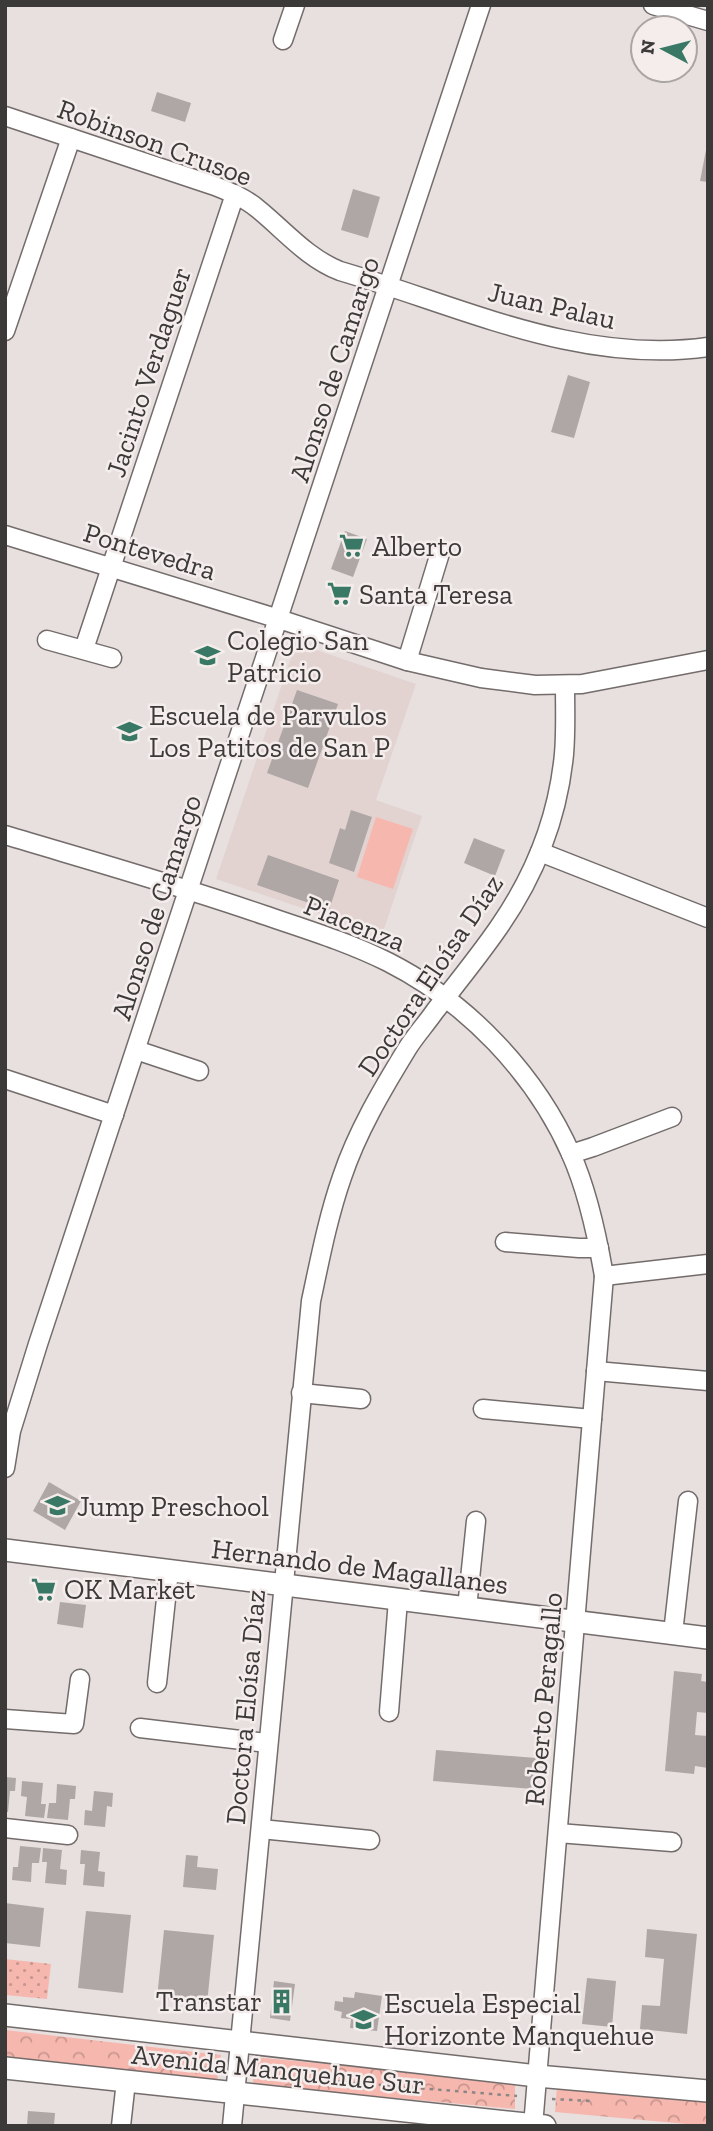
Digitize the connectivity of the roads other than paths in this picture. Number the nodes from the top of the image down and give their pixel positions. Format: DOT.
graph roads {
  1 [pos="295,5"];
  2 [pos="481,5"];
  3 [pos="653,5"];
  4 [pos="708,21"];
  5 [pos="283,40"];
  6 [pos="5,116"];
  7 [pos="71,138"];
  8 [pos="234,194"];
  9 [pos="388,286"];
  10 [pos="5,331"];
  11 [pos="708,347"];
  12 [pos="5,535"];
  13 [pos="440,552"];
  14 [pos="110,567"];
  15 [pos="279,619"];
  16 [pos="47,640"];
  17 [pos="84,649"];
  18 [pos="112,658"];
  19 [pos="708,660"];
  20 [pos="407,661"];
  21 [pos="565,685"];
  22 [pos="5,835"];
  23 [pos="540,852"];
  24 [pos="190,890"];
  25 [pos="708,918"];
  26 [pos="446,997"];
  27 [pos="136,1050"];
  28 [pos="199,1071"];
  29 [pos="5,1079"];
  30 [pos="114,1115"];
  31 [pos="672,1116"];
  32 [pos="571,1154"];
  33 [pos="505,1242"];
  34 [pos="599,1248"];
  35 [pos="708,1264"];
  36 [pos="604,1276"];
  37 [pos="596,1371"];
  38 [pos="708,1381"];
  39 [pos="301,1394"];
  40 [pos="361,1399"];
  41 [pos="483,1409"];
  42 [pos="592,1419"];
  43 [pos="5,1468"];
  44 [pos="688,1501"];
  45 [pos="476,1521"];
  46 [pos="5,1550"];
  47 [pos="169,1571"];
  48 [pos="283,1585"];
  49 [pos="398,1600"];
  50 [pos="467,1608"];
  51 [pos="576,1621"];
  52 [pos="673,1633"];
  53 [pos="708,1637"];
  54 [pos="80,1679"];
  55 [pos="157,1683"];
  56 [pos="388,1712"];
  57 [pos="5,1719"];
  58 [pos="140,1728"];
  59 [pos="267,1743"];
  60 [pos="5,1828"];
  61 [pos="261,1829"];
  62 [pos="558,1833"];
  63 [pos="68,1835"];
  64 [pos="370,1840"];
  65 [pos="672,1842"];
  66 [pos="5,2015"];
  67 [pos="240,2042"];
  68 [pos="5,2068"];
  69 [pos="537,2076"];
  70 [pos="126,2081"];
  71 [pos="708,2091"];
  72 [pos="235,2093"];
  73 [pos="537,2125"];
  74 [pos="121,2126"];
  75 [pos="232,2126"];
  1 -- 5 [label="street"];
  2 -- 9 [label="street, Alonso de Camargo"];
  3 -- 4 [label="street"];
  6 -- 7 [label="street, Robinson Crusoe"];
  7 -- 8 [label="street, Robinson Crusoe"];
  7 -- 10 [label="street"];
  8 -- 9 [label="street, Robinson Crusoe"];
  8 -- 14 [label="street, Jacinto Verdaguer"];
  9 -- 11 [label="street, Juan Palau"];
  9 -- 15 [label="street, Alonso de Camargo"];
  12 -- 14 [label="street, Pontevedra"];
  13 -- 20 [label="street"];
  14 -- 15 [label="street, Pontevedra"];
  14 -- 17 [label="street, Jacinto Verdaguer"];
  15 -- 20 [label="street, Pontevedra"];
  15 -- 24 [label="street, Alonso de Camargo"];
  16 -- 17 [label="street"];
  17 -- 18 [label="street"];
  19 -- 21 [label="street, Pontevedra"];
  20 -- 21 [label="street, Pontevedra"];
  21 -- 23 [label="street, Doctora Eloísa Díaz"];
  22 -- 24 [label="street, Piacenza"];
  23 -- 25 [label="street"];
  23 -- 26 [label="street, Doctora Eloísa Díaz"];
  24 -- 26 [label="street, Piacenza"];
  24 -- 27 [label="street, Alonso de Camargo"];
  26 -- 32 [label="street, Piacenza"];
  26 -- 39 [label="street, Doctora Eloísa Díaz"];
  27 -- 28 [label="street"];
  27 -- 30 [label="street, Alonso de Camargo"];
  29 -- 30 [label="street"];
  30 -- 43 [label="street, Alonso de Camargo"];
  31 -- 32 [label="street"];
  32 -- 34 [label="street, Piacenza"];
  33 -- 34 [label="street"];
  34 -- 36 [label="street, Piacenza"];
  35 -- 36 [label="street"];
  36 -- 37 [label="street, Roberto Peragallo"];
  37 -- 38 [label="street"];
  37 -- 42 [label="street, Roberto Peragallo"];
  39 -- 40 [label="street"];
  39 -- 48 [label="street, Doctora Eloísa Díaz"];
  41 -- 42 [label="street"];
  42 -- 51 [label="street, Roberto Peragallo"];
  44 -- 52 [label="street"];
  45 -- 50 [label="street"];
  46 -- 47 [label="main road, Hernando de Magallanes"];
  47 -- 48 [label="main road, Hernando de Magallanes"];
  47 -- 55 [label="street"];
  48 -- 49 [label="main road, Hernando de Magallanes"];
  48 -- 59 [label="street, Doctora Eloísa Díaz"];
  49 -- 50 [label="main road, Hernando de Magallanes"];
  49 -- 56 [label="street"];
  50 -- 51 [label="main road, Hernando de Magallanes"];
  51 -- 52 [label="main road, Hernando de Magallanes"];
  51 -- 62 [label="street, Roberto Peragallo"];
  52 -- 53 [label="main road, Hernando de Magallanes"];
  54 -- 57 [label="street"];
  58 -- 59 [label="street"];
  59 -- 61 [label="street, Doctora Eloísa Díaz"];
  60 -- 63 [label="street"];
  61 -- 64 [label="street"];
  61 -- 67 [label="street, Doctora Eloísa Díaz"];
  62 -- 65 [label="street"];
  62 -- 69 [label="street, Roberto Peragallo"];
  66 -- 67 [label="main road, Avenida Manquehue Sur"];
  67 -- 69 [label="main road, Avenida Manquehue Sur"];
  67 -- 72 [label="street, Doctora Eloísa Díaz"];
  68 -- 70 [label="main road, Avenida Manquehue Sur"];
  69 -- 71 [label="main road, Avenida Manquehue Sur"];
  69 -- 73 [label="street, Roberto Peragallo"];
  70 -- 72 [label="main road, Avenida Manquehue Sur"];
  70 -- 74 [label="street"];
  72 -- 73 [label="main road, Avenida Manquehue Sur"];
  72 -- 75 [label="street, Doctora Eloísa Díaz"];
}
